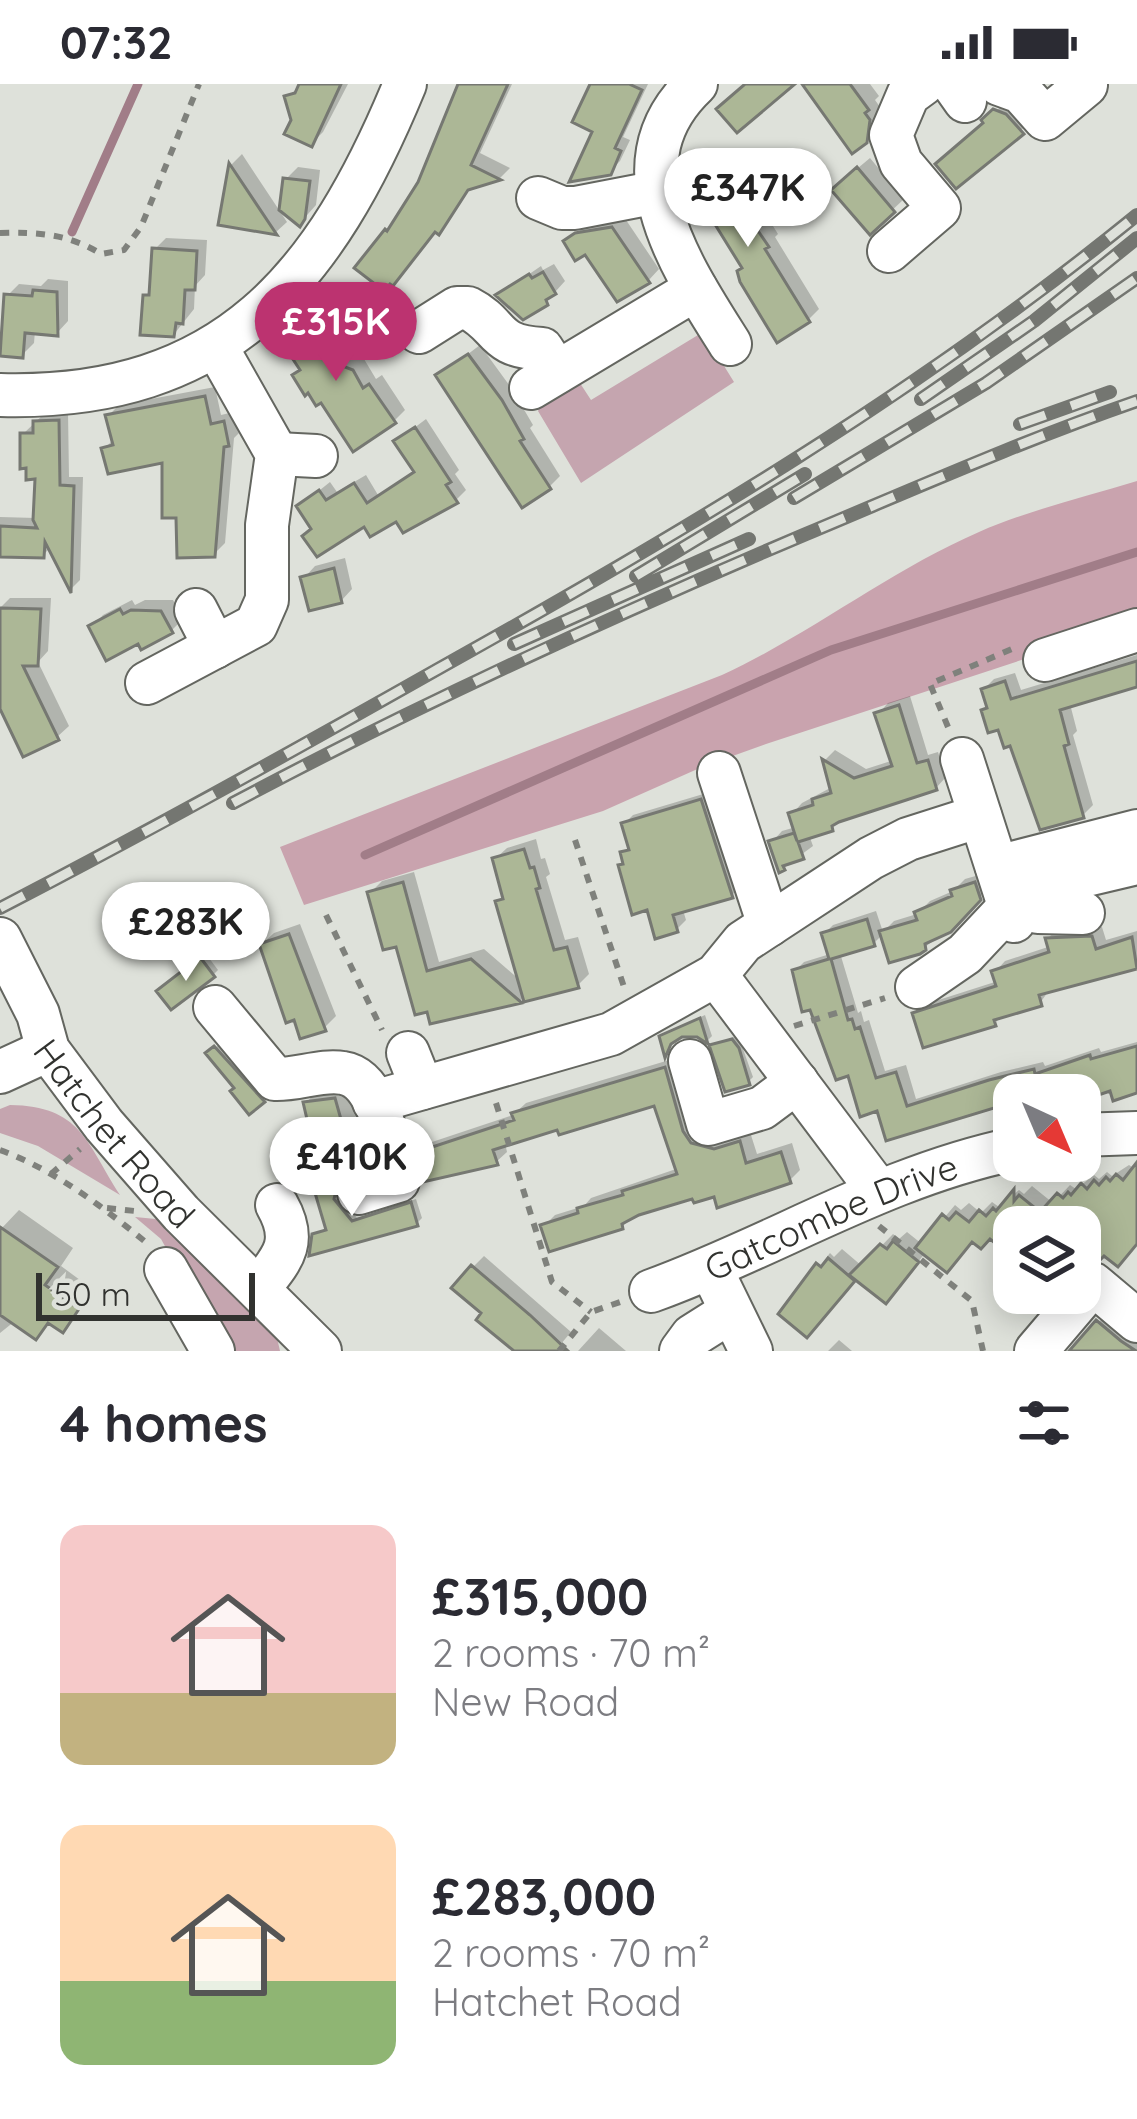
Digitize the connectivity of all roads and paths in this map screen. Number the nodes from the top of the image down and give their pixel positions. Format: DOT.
graph roads {
  1 [pos="199,84"];
  2 [pos="405,84"];
  3 [pos="696,84"];
  4 [pos="1086,86"];
  5 [pos="915,90"];
  6 [pos="972,90"];
  7 [pos="658,192"];
  8 [pos="538,198"];
  9 [pos="0,233"];
  10 [pos="889,251"];
  11 [pos="696,289"];
  12 [pos="419,332"];
  13 [pos="730,344"];
  14 [pos="218,347"];
  15 [pos="0,395"];
  16 [pos="1137,630"];
  17 [pos="1045,660"];
  18 [pos="147,683"];
  19 [pos="962,759"];
  20 [pos="719,773"];
  21 [pos="980,816"];
  22 [pos="575,840"];
  23 [pos="1136,841"];
  24 [pos="1007,897"];
  25 [pos="1083,913"];
  26 [pos="326,915"];
  27 [pos="769,925"];
  28 [pos="0,939"];
  29 [pos="716,975"];
  30 [pos="917,988"];
  31 [pos="215,1007"];
  32 [pos="635,1021"];
  33 [pos="762,1036"];
  34 [pos="48,1050"];
  35 [pos="690,1061"];
  36 [pos="415,1071"];
  37 [pos="486,1071"];
  38 [pos="0,1072"];
  39 [pos="797,1082"];
  40 [pos="374,1102"];
  41 [pos="1137,1133"];
  42 [pos="1101,1134"];
  43 [pos="86,1144"];
  44 [pos="0,1150"];
  45 [pos="993,1156"];
  46 [pos="51,1174"];
  47 [pos="358,1192"];
  48 [pos="864,1196"];
  49 [pos="277,1205"];
  50 [pos="103,1207"];
  51 [pos="134,1211"];
  52 [pos="166,1269"];
  53 [pos="711,1269"];
  54 [pos="259,1288"];
  55 [pos="651,1291"];
  56 [pos="591,1312"];
  57 [pos="730,1312"];
  58 [pos="1137,1322"];
  59 [pos="314,1350"];
  60 [pos="213,1351"];
  61 [pos="559,1351"];
  62 [pos="681,1351"];
  63 [pos="751,1351"];
  64 [pos="983,1351"];
  65 [pos="1036,1351"];
  1 -- 9 [label="path"];
  2 -- 14 [label="street"];
  3 -- 7 [label="street"];
  4 -- 6 [label="street"];
  5 -- 10 [label="street"];
  7 -- 8 [label="street"];
  7 -- 11 [label="street"];
  11 -- 12 [label="street"];
  11 -- 13 [label="street"];
  14 -- 15 [label="street"];
  14 -- 18 [label="street"];
  16 -- 17 [label="street"];
  19 -- 21 [label="street"];
  20 -- 27 [label="street"];
  21 -- 24 [label="street"];
  21 -- 27 [label="street"];
  22 -- 32 [label="path"];
  23 -- 24 [label="street"];
  24 -- 25 [label="street"];
  24 -- 30 [label="street"];
  26 -- 36 [label="path"];
  27 -- 29 [label="street"];
  28 -- 34 [label="street, Hatchet Road"];
  29 -- 32 [label="street"];
  29 -- 33 [label="street"];
  30 -- 33 [label="path"];
  31 -- 40 [label="street"];
  32 -- 37 [label="street"];
  33 -- 39 [label="street"];
  34 -- 38 [label="street"];
  34 -- 54 [label="street, Hatchet Road"];
  35 -- 39 [label="street"];
  36 -- 37 [label="street"];
  36 -- 40 [label="street"];
  37 -- 56 [label="path"];
  39 -- 48 [label="street"];
  40 -- 47 [label="street"];
  41 -- 42 [label="street"];
  43 -- 46 [label="path"];
  44 -- 46 [label="path"];
  45 -- 48 [label="street, Gatcombe Drive"];
  46 -- 50 [label="path"];
  48 -- 53 [label="street, Gatcombe Drive"];
  48 -- 64 [label="path"];
  49 -- 54 [label="street"];
  50 -- 51 [label="path"];
  50 -- 52 [label="path"];
  52 -- 60 [label="street"];
  53 -- 55 [label="street, Gatcombe Drive"];
  53 -- 57 [label="street"];
  54 -- 59 [label="street, Hatchet Road"];
  55 -- 56 [label="path"];
  56 -- 61 [label="path"];
  57 -- 62 [label="street"];
  57 -- 63 [label="street"];
  58 -- 65 [label="street"];
}
